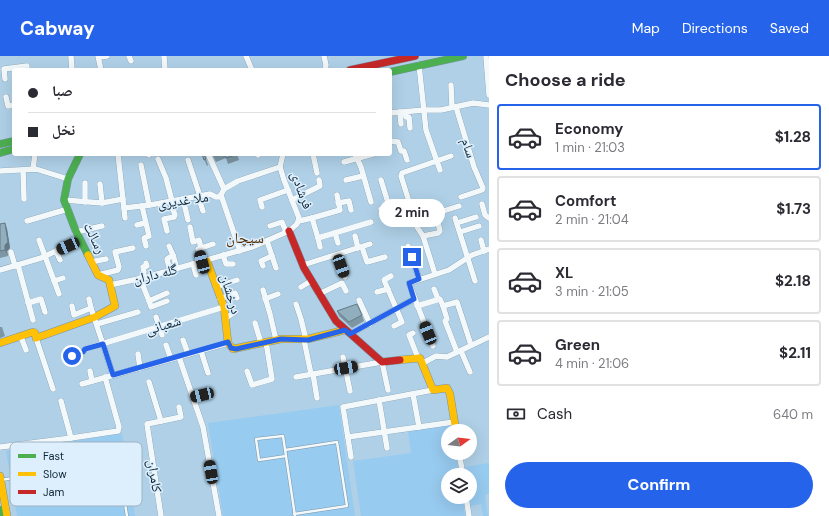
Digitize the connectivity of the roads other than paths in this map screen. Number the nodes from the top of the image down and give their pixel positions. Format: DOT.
graph roads {
  1 [pos="71,56"];
  2 [pos="99,56"];
  3 [pos="107,56"];
  4 [pos="164,56"];
  5 [pos="246,56"];
  6 [pos="416,56"];
  7 [pos="463,56"];
  8 [pos="486,56"];
  9 [pos="326,57"];
  10 [pos="419,65"];
  11 [pos="27,66"];
  12 [pos="18,68"];
  13 [pos="72,68"];
  14 [pos="101,68"];
  15 [pos="165,68"];
  16 [pos="251,68"];
  17 [pos="326,68"];
  18 [pos="356,68"];
  19 [pos="392,72"];
  20 [pos="5,79"];
  21 [pos="488,80"];
  22 [pos="451,85"];
  23 [pos="489,95"];
  24 [pos="6,97"];
  25 [pos="12,105"];
  26 [pos="489,105"];
  27 [pos="454,107"];
  28 [pos="424,108"];
  29 [pos="392,112"];
  30 [pos="392,112"];
  31 [pos="402,112"];
  32 [pos="401,124"];
  33 [pos="410,128"];
  34 [pos="12,141"];
  35 [pos="392,143"];
  36 [pos="0,144"];
  37 [pos="12,150"];
  38 [pos="0,153"];
  39 [pos="35,156"];
  40 [pos="79,156"];
  41 [pos="118,156"];
  42 [pos="209,156"];
  43 [pos="283,156"];
  44 [pos="313,156"];
  45 [pos="356,156"];
  46 [pos="375,156"];
  47 [pos="451,156"];
  48 [pos="158,159"];
  49 [pos="188,160"];
  50 [pos="407,160"];
  51 [pos="437,161"];
  52 [pos="344,162"];
  53 [pos="141,165"];
  54 [pos="280,167"];
  55 [pos="33,169"];
  56 [pos="23,170"];
  57 [pos="440,170"];
  58 [pos="0,171"];
  59 [pos="317,173"];
  60 [pos="363,176"];
  61 [pos="68,178"];
  62 [pos="319,180"];
  63 [pos="346,180"];
  64 [pos="381,180"];
  65 [pos="85,183"];
  66 [pos="100,184"];
  67 [pos="315,188"];
  68 [pos="224,189"];
  69 [pos="288,190"];
  70 [pos="221,195"];
  71 [pos="319,195"];
  72 [pos="337,195"];
  73 [pos="199,196"];
  74 [pos="461,197"];
  75 [pos="24,199"];
  76 [pos="123,199"];
  77 [pos="183,199"];
  78 [pos="64,200"];
  79 [pos="292,200"];
  80 [pos="171,201"];
  81 [pos="85,202"];
  82 [pos="371,202"];
  83 [pos="102,203"];
  84 [pos="338,203"];
  85 [pos="482,204"];
  86 [pos="149,205"];
  87 [pos="142,206"];
  88 [pos="389,206"];
  89 [pos="459,206"];
  90 [pos="262,207"];
  91 [pos="124,208"];
  92 [pos="68,209"];
  93 [pos="381,209"];
  94 [pos="351,210"];
  95 [pos="203,211"];
  96 [pos="413,214"];
  97 [pos="476,216"];
  98 [pos="125,218"];
  99 [pos="312,218"];
  100 [pos="489,218"];
  101 [pos="437,219"];
  102 [pos="188,220"];
  103 [pos="27,221"];
  104 [pos="299,221"];
  105 [pos="416,221"];
  106 [pos="371,222"];
  107 [pos="145,223"];
  108 [pos="136,225"];
  109 [pos="102,226"];
  110 [pos="270,226"];
  111 [pos="479,226"];
  112 [pos="190,227"];
  113 [pos="167,231"];
  114 [pos="76,232"];
  115 [pos="288,232"];
  116 [pos="460,232"];
  117 [pos="335,233"];
  118 [pos="355,236"];
  119 [pos="423,236"];
  120 [pos="318,238"];
  121 [pos="39,240"];
  122 [pos="80,240"];
  123 [pos="481,240"];
  124 [pos="267,241"];
  125 [pos="338,243"];
  126 [pos="213,244"];
  127 [pos="370,244"];
  128 [pos="146,246"];
  129 [pos="169,246"];
  130 [pos="408,246"];
  131 [pos="320,247"];
  132 [pos="360,247"];
  133 [pos="133,248"];
  134 [pos="201,248"];
  135 [pos="487,250"];
  136 [pos="56,251"];
  137 [pos="240,251"];
  138 [pos="11,252"];
  139 [pos="173,255"];
  140 [pos="223,255"];
  141 [pos="337,255"];
  142 [pos="45,256"];
  143 [pos="272,256"];
  144 [pos="385,257"];
  145 [pos="469,258"];
  146 [pos="106,259"];
  147 [pos="60,260"];
  148 [pos="204,261"];
  149 [pos="91,262"];
  150 [pos="146,263"];
  151 [pos="193,264"];
  152 [pos="233,264"];
  153 [pos="16,265"];
  154 [pos="303,265"];
  155 [pos="263,266"];
  156 [pos="276,268"];
  157 [pos="176,269"];
  158 [pos="0,270"];
  159 [pos="170,271"];
  160 [pos="435,274"];
  161 [pos="98,275"];
  162 [pos="196,275"];
  163 [pos="345,276"];
  164 [pos="391,276"];
  165 [pos="63,278"];
  166 [pos="141,278"];
  167 [pos="419,279"];
  168 [pos="237,280"];
  169 [pos="54,281"];
  170 [pos="312,281"];
  171 [pos="476,281"];
  172 [pos="110,285"];
  173 [pos="216,287"];
  174 [pos="302,287"];
  175 [pos="388,289"];
  176 [pos="434,289"];
  177 [pos="263,290"];
  178 [pos="346,291"];
  179 [pos="377,292"];
  180 [pos="167,293"];
  181 [pos="59,294"];
  182 [pos="278,294"];
  183 [pos="319,294"];
  184 [pos="220,298"];
  185 [pos="237,298"];
  186 [pos="265,298"];
  187 [pos="89,299"];
  188 [pos="414,299"];
  189 [pos="167,300"];
  190 [pos="359,300"];
  191 [pos="438,300"];
  192 [pos="149,301"];
  193 [pos="28,303"];
  194 [pos="296,304"];
  195 [pos="72,306"];
  196 [pos="417,306"];
  197 [pos="443,306"];
  198 [pos="224,307"];
  199 [pos="91,308"];
  200 [pos="396,309"];
  201 [pos="45,312"];
  202 [pos="138,312"];
  203 [pos="235,312"];
  204 [pos="156,317"];
  205 [pos="226,318"];
  206 [pos="32,320"];
  207 [pos="96,321"];
  208 [pos="255,323"];
  209 [pos="370,324"];
  210 [pos="394,326"];
  211 [pos="160,327"];
  212 [pos="348,332"];
  213 [pos="413,333"];
  214 [pos="162,335"];
  215 [pos="21,337"];
  216 [pos="489,337"];
  217 [pos="36,338"];
  218 [pos="183,340"];
  219 [pos="276,340"];
  220 [pos="305,340"];
  221 [pos="228,342"];
  222 [pos="0,343"];
  223 [pos="263,343"];
  224 [pos="103,344"];
  225 [pos="166,345"];
  226 [pos="471,345"];
  227 [pos="433,346"];
  228 [pos="26,350"];
  229 [pos="201,351"];
  230 [pos="459,351"];
  231 [pos="138,354"];
  232 [pos="188,354"];
  233 [pos="72,356"];
  234 [pos="179,357"];
  235 [pos="343,357"];
  236 [pos="171,359"];
  237 [pos="421,360"];
  238 [pos="382,362"];
  239 [pos="140,368"];
  240 [pos="346,368"];
  241 [pos="90,371"];
  242 [pos="247,371"];
  243 [pos="470,372"];
  244 [pos="208,374"];
  245 [pos="312,374"];
  246 [pos="113,375"];
  247 [pos="105,377"];
  248 [pos="296,377"];
  249 [pos="92,381"];
  250 [pos="149,382"];
  251 [pos="82,384"];
  252 [pos="53,389"];
  253 [pos="388,390"];
  254 [pos="432,390"];
  255 [pos="350,391"];
  256 [pos="211,393"];
  257 [pos="414,394"];
  258 [pos="193,397"];
  259 [pos="317,398"];
  260 [pos="379,400"];
  261 [pos="61,401"];
  262 [pos="179,407"];
  263 [pos="161,420"];
  264 [pos="454,422"];
  265 [pos="419,427"];
  266 [pos="384,432"];
  267 [pos="71,438"];
  268 [pos="348,438"];
  269 [pos="39,442"];
  270 [pos="10,446"];
  271 [pos="0,447"];
  272 [pos="387,448"];
  273 [pos="285,450"];
  274 [pos="286,456"];
  275 [pos="351,457"];
  276 [pos="10,477"];
  277 [pos="0,478"];
  278 [pos="467,504"];
  279 [pos="125,506"];
  280 [pos="0,510"];
  281 [pos="295,515"];
  282 [pos="1,516"];
  283 [pos="7,516"];
  284 [pos="127,516"];
  285 [pos="161,516"];
  286 [pos="219,516"];
  287 [pos="469,516"];
  1 -- 13 [label="street"];
  2 -- 3 [label="street"];
  2 -- 14 [label="street"];
  4 -- 15 [label="street"];
  5 -- 16 [label="street"];
  6 -- 10 [label="street"];
  6 -- 18 [label="street"];
  7 -- 10 [label="street"];
  8 -- 21 [label="street"];
  9 -- 17 [label="street"];
  10 -- 19 [label="street"];
  10 -- 28 [label="street"];
  11 -- 12 [label="street"];
  12 -- 20 [label="street"];
  21 -- 23 [label="street"];
  22 -- 27 [label="street"];
  24 -- 25 [label="street"];
  26 -- 27 [label="street"];
  27 -- 28 [label="street"];
  27 -- 74 [label="street, سام"];
  28 -- 29 [label="street"];
  28 -- 31 [label="street"];
  28 -- 51 [label="street"];
  30 -- 31 [label="street"];
  31 -- 32 [label="street"];
  31 -- 33 [label="street"];
  34 -- 36 [label="street"];
  35 -- 50 [label="street"];
  37 -- 38 [label="street"];
  39 -- 55 [label="street"];
  40 -- 61 [label="street"];
  41 -- 76 [label="street"];
  42 -- 68 [label="street"];
  43 -- 54 [label="street, فرشادی"];
  44 -- 59 [label="street"];
  45 -- 46 [label="street"];
  45 -- 52 [label="street"];
  45 -- 60 [label="street"];
  47 -- 51 [label="street"];
  48 -- 80 [label="street"];
  49 -- 73 [label="street"];
  51 -- 57 [label="street"];
  51 -- 96 [label="street"];
  53 -- 86 [label="street"];
  54 -- 68 [label="street, ملا غدیری"];
  54 -- 69 [label="street, فرشادی"];
  55 -- 56 [label="street"];
  55 -- 61 [label="street"];
  56 -- 58 [label="street"];
  56 -- 75 [label="street"];
  60 -- 63 [label="street"];
  60 -- 82 [label="street"];
  61 -- 78 [label="street"];
  62 -- 67 [label="street"];
  64 -- 88 [label="street"];
  65 -- 81 [label="street"];
  66 -- 83 [label="street"];
  67 -- 71 [label="street"];
  67 -- 79 [label="street"];
  68 -- 70 [label="street, ملا غدیری"];
  69 -- 79 [label="street, فرشادی"];
  69 -- 90 [label="street"];
  70 -- 73 [label="street, ملا غدیری"];
  70 -- 137 [label="street"];
  72 -- 84 [label="street"];
  73 -- 77 [label="street, ملا غدیری"];
  73 -- 95 [label="street"];
  76 -- 83 [label="street"];
  76 -- 91 [label="street"];
  77 -- 80 [label="street, ملا غدیری"];
  77 -- 102 [label="street"];
  78 -- 81 [label="street"];
  78 -- 92 [label="street, رسالت"];
  79 -- 104 [label="street, فرشادی"];
  80 -- 86 [label="street, ملا غدیری"];
  80 -- 113 [label="street"];
  81 -- 83 [label="street"];
  84 -- 94 [label="street"];
  84 -- 99 [label="street"];
  85 -- 100 [label="street"];
  86 -- 87 [label="street, ملا غدیری"];
  87 -- 91 [label="street, ملا غدیری"];
  87 -- 107 [label="street"];
  88 -- 93 [label="street"];
  88 -- 96 [label="street"];
  89 -- 105 [label="street"];
  91 -- 98 [label="street"];
  92 -- 103 [label="street"];
  92 -- 114 [label="street, رسالت"];
  96 -- 105 [label="street"];
  97 -- 116 [label="street"];
  99 -- 104 [label="street"];
  99 -- 120 [label="street"];
  101 -- 119 [label="street"];
  104 -- 115 [label="street, فرشادی"];
  105 -- 119 [label="street"];
  106 -- 117 [label="street"];
  107 -- 108 [label="street"];
  107 -- 128 [label="street"];
  109 -- 114 [label="street"];
  110 -- 115 [label="street"];
  111 -- 116 [label="street"];
  112 -- 134 [label="street"];
  114 -- 122 [label="street, رسالت"];
  115 -- 124 [label="street, فرشادی"];
  115 -- 154 [label="street"];
  116 -- 145 [label="street"];
  117 -- 120 [label="street"];
  117 -- 125 [label="street"];
  118 -- 132 [label="street"];
  119 -- 160 [label="street"];
  120 -- 131 [label="street"];
  121 -- 142 [label="street"];
  122 -- 136 [label="street"];
  122 -- 149 [label="street, رسالت"];
  123 -- 135 [label="street"];
  124 -- 137 [label="street, فرشادی"];
  124 -- 143 [label="street"];
  126 -- 134 [label="street"];
  127 -- 132 [label="street"];
  129 -- 139 [label="street"];
  130 -- 167 [label="street"];
  132 -- 141 [label="street"];
  132 -- 144 [label="street"];
  133 -- 161 [label="street"];
  134 -- 148 [label="street"];
  135 -- 145 [label="street"];
  136 -- 142 [label="street"];
  136 -- 147 [label="street"];
  137 -- 140 [label="street, گله داران"];
  138 -- 153 [label="street"];
  139 -- 157 [label="street"];
  139 -- 159 [label="street"];
  140 -- 148 [label="street, گله داران"];
  140 -- 152 [label="street"];
  141 -- 154 [label="street"];
  141 -- 163 [label="street"];
  142 -- 153 [label="street"];
  142 -- 169 [label="street"];
  143 -- 155 [label="street"];
  143 -- 156 [label="street"];
  145 -- 160 [label="street"];
  145 -- 171 [label="street"];
  146 -- 149 [label="street"];
  148 -- 151 [label="street, گله داران"];
  148 -- 173 [label="street, درخشان"];
  149 -- 161 [label="street, رسالت"];
  150 -- 166 [label="street"];
  151 -- 157 [label="street, گله داران"];
  151 -- 162 [label="street"];
  153 -- 158 [label="street"];
  153 -- 193 [label="street"];
  154 -- 170 [label="street"];
  157 -- 159 [label="street, گله داران"];
  159 -- 166 [label="street, گله داران"];
  160 -- 167 [label="street"];
  161 -- 172 [label="street, رسالت"];
  164 -- 175 [label="street"];
  165 -- 169 [label="street"];
  166 -- 172 [label="street, گله داران"];
  166 -- 192 [label="street"];
  167 -- 188 [label="street"];
  168 -- 173 [label="street"];
  169 -- 181 [label="street"];
  170 -- 174 [label="street"];
  170 -- 183 [label="street"];
  172 -- 207 [label="street"];
  173 -- 184 [label="street, درخشان"];
  175 -- 179 [label="street"];
  175 -- 200 [label="street"];
  176 -- 191 [label="street"];
  177 -- 186 [label="street"];
  178 -- 183 [label="street"];
  180 -- 192 [label="street"];
  182 -- 186 [label="street"];
  183 -- 212 [label="street"];
  184 -- 185 [label="street"];
  184 -- 198 [label="street, درخشان"];
  186 -- 219 [label="street"];
  187 -- 199 [label="street"];
  188 -- 196 [label="street"];
  188 -- 200 [label="street"];
  189 -- 192 [label="street"];
  190 -- 209 [label="street"];
  191 -- 196 [label="street"];
  191 -- 197 [label="street"];
  193 -- 201 [label="street"];
  193 -- 206 [label="street"];
  194 -- 220 [label="street"];
  195 -- 199 [label="street"];
  196 -- 227 [label="street"];
  197 -- 226 [label="street"];
  197 -- 230 [label="street"];
  198 -- 205 [label="street, درخشان"];
  198 -- 211 [label="street, شعبانی"];
  199 -- 207 [label="street"];
  200 -- 209 [label="street"];
  200 -- 210 [label="street"];
  202 -- 207 [label="street"];
  203 -- 205 [label="street"];
  204 -- 211 [label="street"];
  205 -- 221 [label="street, درخشان"];
  207 -- 217 [label="street"];
  207 -- 224 [label="street"];
  208 -- 223 [label="street"];
  209 -- 212 [label="street"];
  211 -- 214 [label="street"];
  211 -- 224 [label="street, شعبانی"];
  212 -- 220 [label="street"];
  212 -- 238 [label="street"];
  213 -- 237 [label="street"];
  215 -- 217 [label="street"];
  215 -- 222 [label="street"];
  215 -- 228 [label="street"];
  216 -- 226 [label="street"];
  217 -- 252 [label="street"];
  218 -- 232 [label="street"];
  219 -- 220 [label="street"];
  219 -- 223 [label="street"];
  220 -- 245 [label="street"];
  221 -- 223 [label="street"];
  221 -- 229 [label="street"];
  223 -- 242 [label="street"];
  224 -- 233 [label="street, شعبانی"];
  224 -- 246 [label="street"];
  225 -- 236 [label="street"];
  226 -- 230 [label="street"];
  229 -- 232 [label="street"];
  229 -- 244 [label="street"];
  230 -- 237 [label="street"];
  230 -- 243 [label="street"];
  231 -- 239 [label="street"];
  232 -- 234 [label="street"];
  234 -- 236 [label="street"];
  234 -- 258 [label="street"];
  235 -- 240 [label="street"];
  236 -- 239 [label="street"];
  237 -- 238 [label="street"];
  237 -- 254 [label="street"];
  238 -- 240 [label="street"];
  238 -- 253 [label="street"];
  239 -- 246 [label="street"];
  240 -- 245 [label="street"];
  240 -- 255 [label="street"];
  241 -- 249 [label="street"];
  245 -- 248 [label="street"];
  245 -- 259 [label="street"];
  246 -- 247 [label="street"];
  247 -- 249 [label="street"];
  247 -- 267 [label="street"];
  249 -- 251 [label="street"];
  250 -- 263 [label="street"];
  254 -- 257 [label="street"];
  254 -- 264 [label="street"];
  256 -- 258 [label="street"];
  257 -- 260 [label="street"];
  257 -- 265 [label="street"];
  258 -- 286 [label="street"];
  260 -- 266 [label="street"];
  260 -- 268 [label="street"];
  261 -- 267 [label="street"];
  262 -- 263 [label="street, کامران"];
  263 -- 285 [label="street, کامران"];
  264 -- 265 [label="street"];
  265 -- 266 [label="street"];
  266 -- 268 [label="street"];
  266 -- 272 [label="street"];
  267 -- 269 [label="street"];
  268 -- 275 [label="street"];
  270 -- 271 [label="street"];
  273 -- 274 [label="lane"];
  273 -- 274 [label="lane"];
  273 -- 281 [label="lane"];
  274 -- 281 [label="lane"];
  276 -- 277 [label="lane"];
  277 -- 283 [label="street"];
  278 -- 287 [label="street"];
  279 -- 284 [label="lane"];
  280 -- 282 [label="street"];
}
